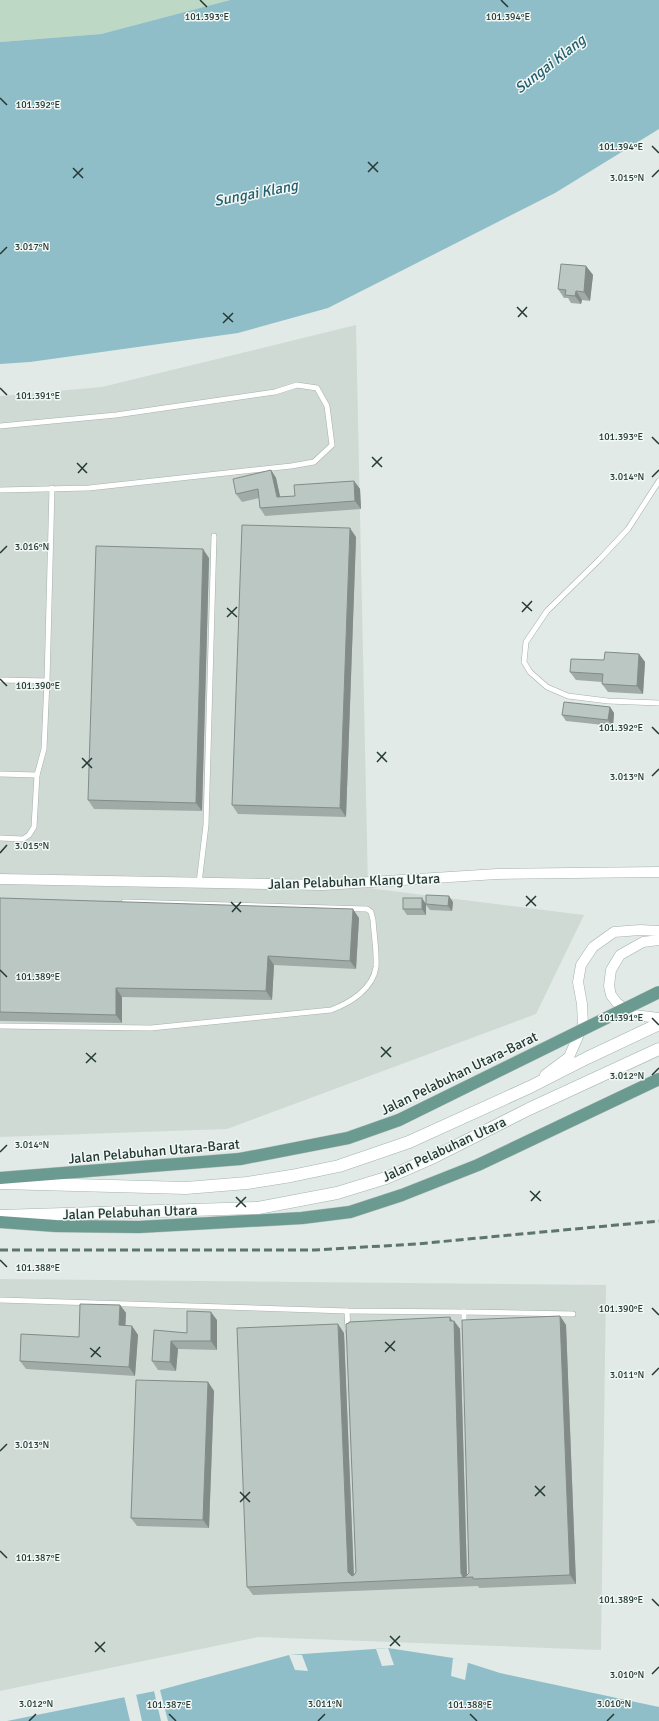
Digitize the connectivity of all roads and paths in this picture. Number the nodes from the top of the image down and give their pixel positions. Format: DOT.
graph roads {
  1 [pos="0,426"];
  2 [pos="659,481"];
  3 [pos="52,488"];
  4 [pos="0,490"];
  5 [pos="214,536"];
  6 [pos="0,680"];
  7 [pos="46,681"];
  8 [pos="659,703"];
  9 [pos="0,774"];
  10 [pos="37,775"];
  11 [pos="0,838"];
  12 [pos="659,872"];
  13 [pos="0,879"];
  14 [pos="199,883"];
  15 [pos="116,902"];
  16 [pos="659,931"];
  17 [pos="659,940"];
  18 [pos="659,992"];
  19 [pos="659,1018"];
  20 [pos="659,1024"];
  21 [pos="0,1026"];
  22 [pos="659,1049"];
  23 [pos="659,1079"];
  24 [pos="530,1086"];
  25 [pos="0,1178"];
  26 [pos="0,1183"];
  27 [pos="0,1216"];
  28 [pos="0,1222"];
  29 [pos="0,1300"];
  30 [pos="348,1311"];
  31 [pos="464,1312"];
  32 [pos="573,1314"];
  33 [pos="348,1335"];
  34 [pos="465,1335"];
  1 -- 3 [label="lane"];
  2 -- 8 [label="lane"];
  3 -- 4 [label="lane"];
  3 -- 7 [label="lane"];
  5 -- 14 [label="lane"];
  6 -- 7 [label="lane"];
  7 -- 10 [label="lane"];
  9 -- 10 [label="lane"];
  10 -- 11 [label="lane"];
  12 -- 14 [label="street, Jalan Pelabuhan Klang Utara"];
  13 -- 14 [label="street, Jalan Pelabuhan Klang Utara"];
  15 -- 21 [label="lane"];
  16 -- 24 [label="street"];
  17 -- 19 [label="street"];
  18 -- 25 [label="main road, Jalan Pelabuhan Utara-Barat, bridge"];
  20 -- 24 [label="main road, Jalan Pelabuhan Utara"];
  22 -- 27 [label="main road, Jalan Pelabuhan Utara"];
  23 -- 28 [label="main road"];
  24 -- 26 [label="main road, Jalan Pelabuhan Utara"];
  29 -- 30 [label="lane"];
  30 -- 31 [label="lane"];
  30 -- 33 [label="lane"];
  31 -- 32 [label="lane"];
  31 -- 34 [label="lane"];
}
